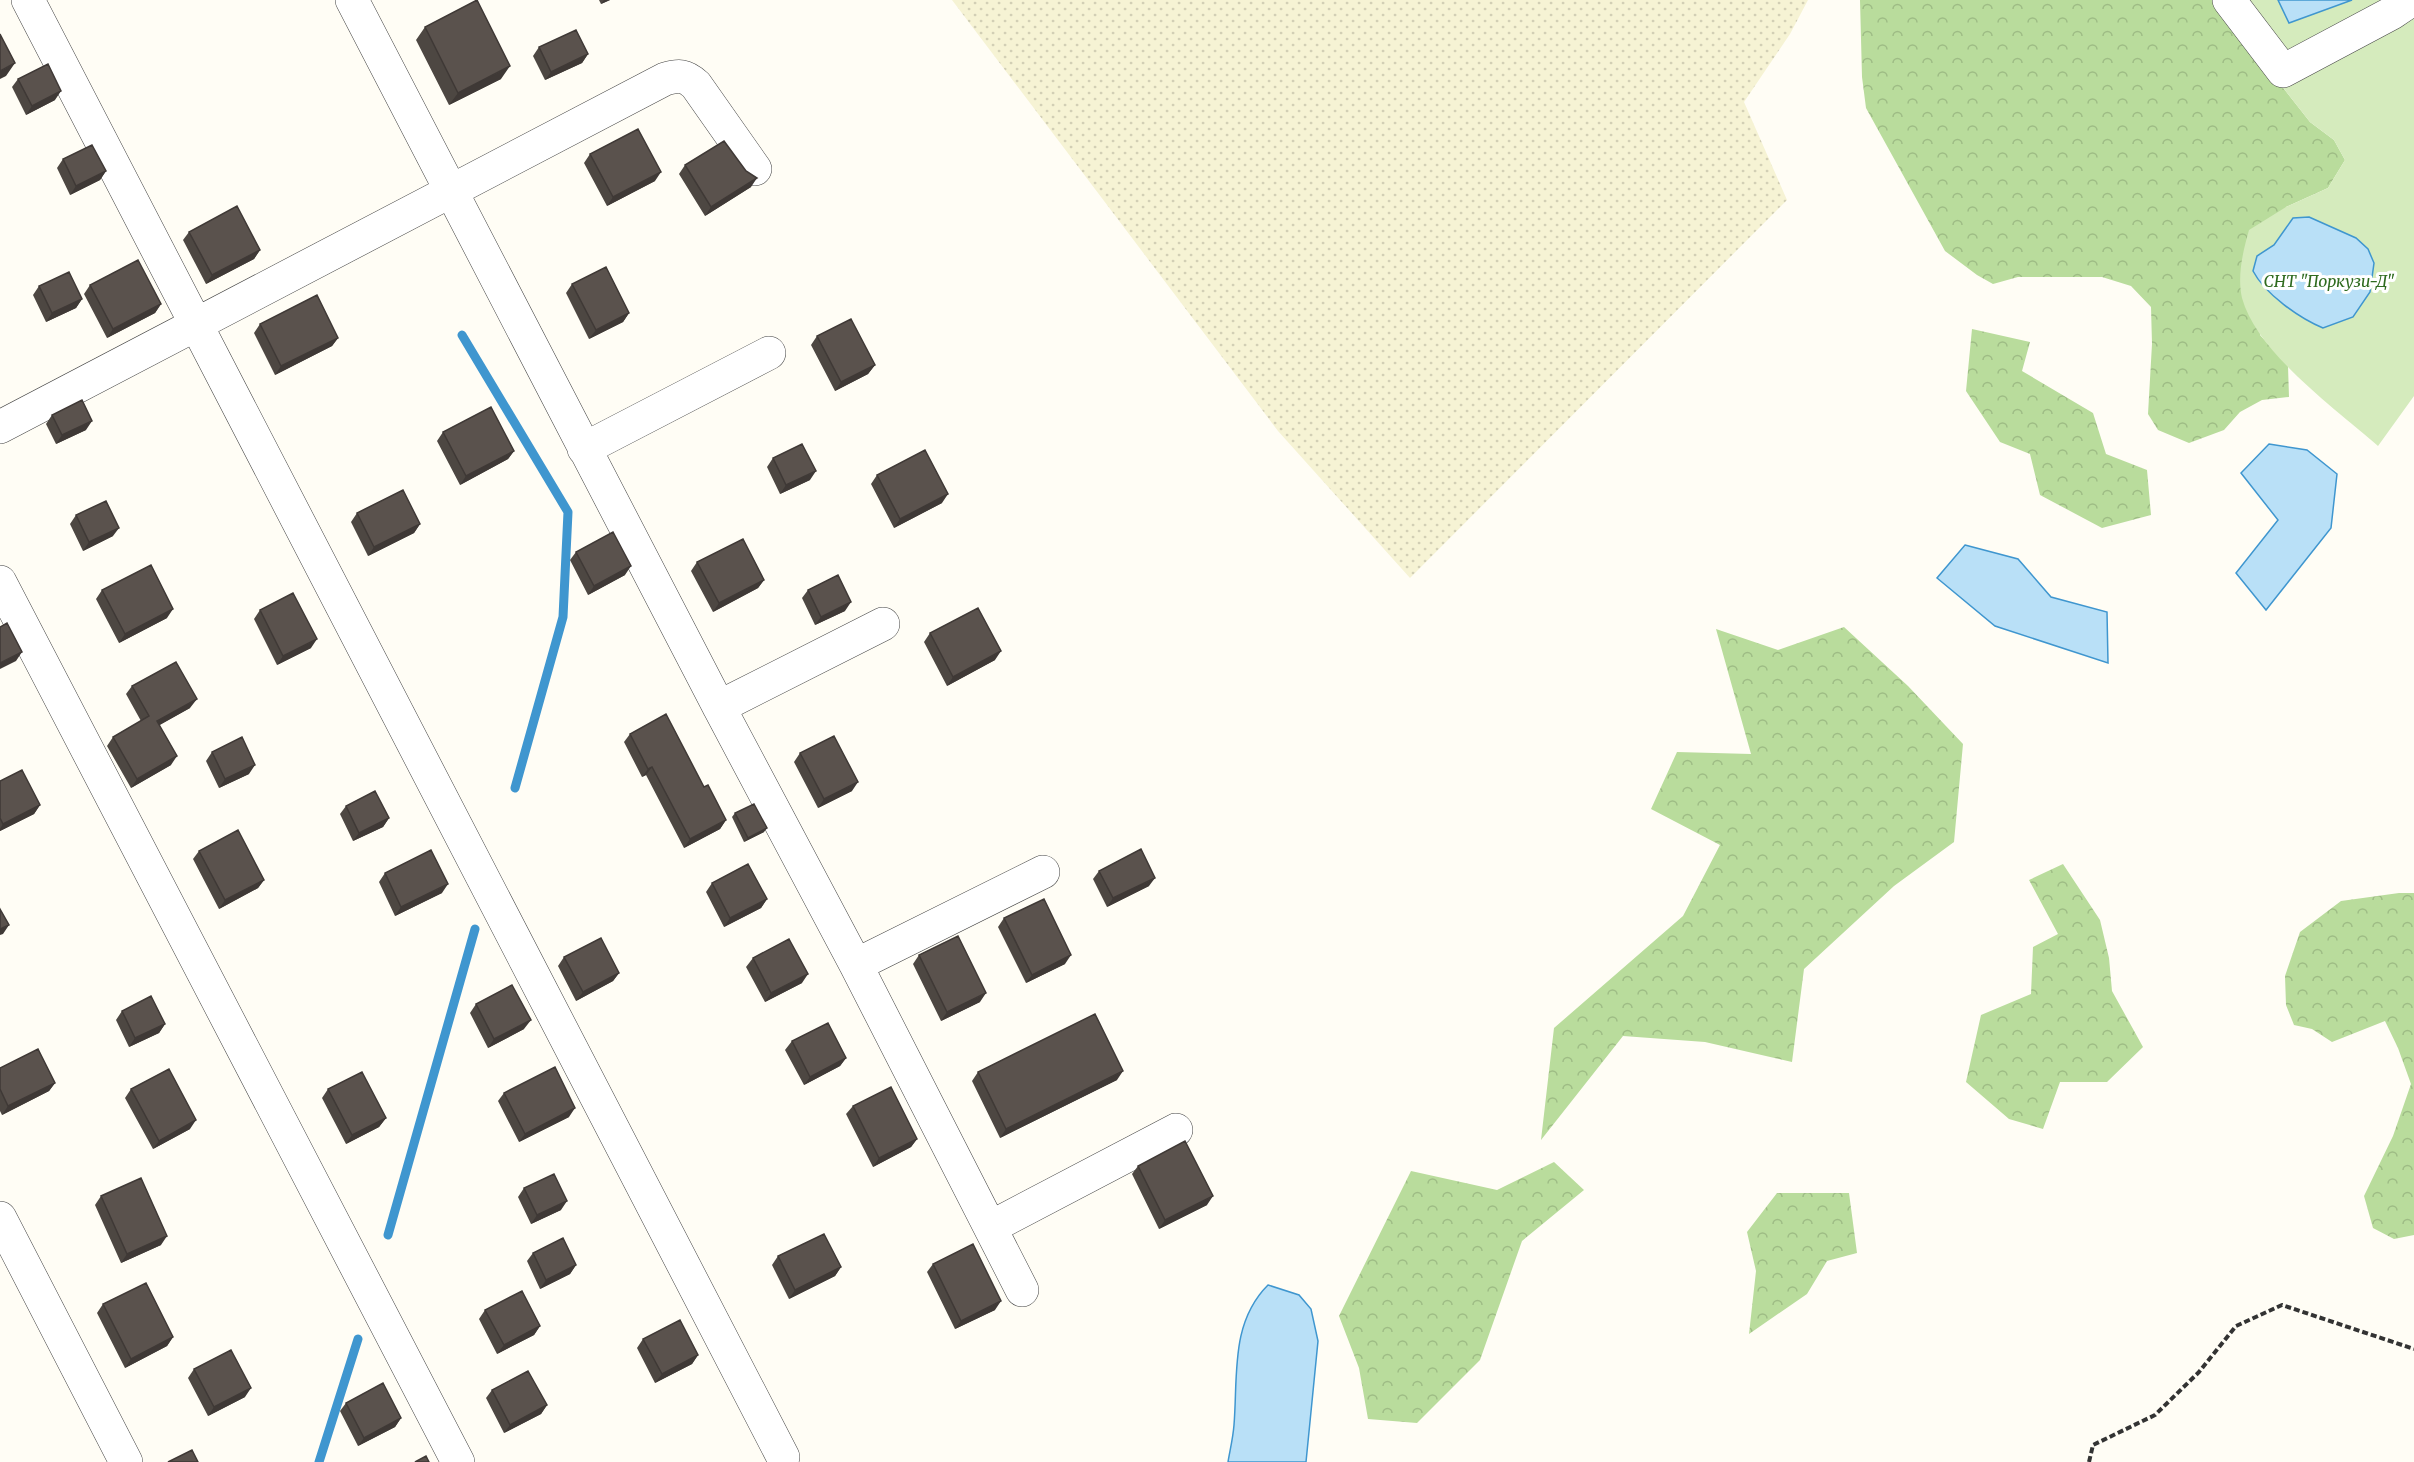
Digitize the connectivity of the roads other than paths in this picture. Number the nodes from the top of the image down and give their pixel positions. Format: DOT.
graph roads {
  1 [pos="28,0"];
  2 [pos="352,0"];
  3 [pos="2229,0"];
  4 [pos="2411,0"];
  5 [pos="755,169"];
  6 [pos="450,191"];
  7 [pos="197,324"];
  8 [pos="769,353"];
  9 [pos="0,427"];
  10 [pos="584,449"];
  11 [pos="0,582"];
  12 [pos="883,624"];
  13 [pos="719,707"];
  14 [pos="1043,872"];
  15 [pos="856,965"];
  16 [pos="1176,1130"];
  17 [pos="0,1218"];
  18 [pos="991,1227"];
  19 [pos="1022,1290"];
  20 [pos="783,1457"];
  21 [pos="126,1462"];
  22 [pos="458,1462"];
  1 -- 7 [label="street"];
  2 -- 6 [label="street"];
  3 -- 4 [label="street"];
  5 -- 6 [label="street"];
  6 -- 7 [label="street"];
  6 -- 10 [label="street"];
  7 -- 9 [label="street"];
  7 -- 20 [label="street"];
  8 -- 10 [label="street"];
  10 -- 13 [label="street"];
  11 -- 22 [label="street"];
  12 -- 13 [label="street"];
  13 -- 15 [label="street"];
  14 -- 15 [label="street"];
  15 -- 18 [label="street"];
  16 -- 18 [label="street"];
  17 -- 21 [label="street"];
  18 -- 19 [label="street"];
}
